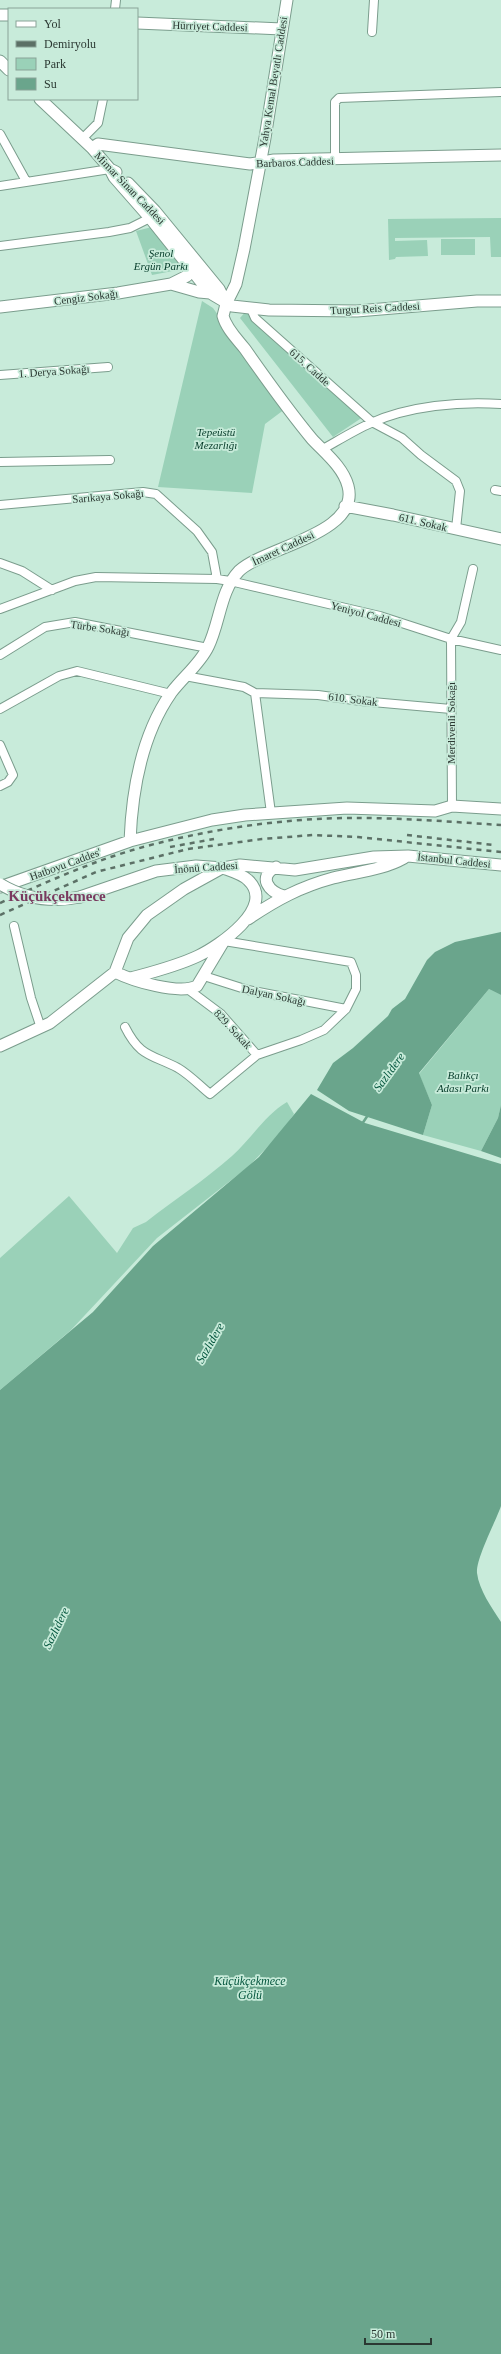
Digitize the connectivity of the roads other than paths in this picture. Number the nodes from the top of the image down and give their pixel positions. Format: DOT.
graph roads {
  1 [pos="287,0"];
  2 [pos="374,0"];
  3 [pos="138,23"];
  4 [pos="282,29"];
  5 [pos="372,32"];
  6 [pos="0,61"];
  7 [pos="8,69"];
  8 [pos="501,92"];
  9 [pos="41,100"];
  10 [pos="103,100"];
  11 [pos="0,134"];
  12 [pos="82,139"];
  13 [pos="92,148"];
  14 [pos="501,155"];
  15 [pos="335,160"];
  16 [pos="260,162"];
  17 [pos="110,169"];
  18 [pos="26,181"];
  19 [pos="0,186"];
  20 [pos="150,218"];
  21 [pos="0,246"];
  22 [pos="191,255"];
  23 [pos="191,270"];
  24 [pos="171,284"];
  25 [pos="210,293"];
  26 [pos="501,301"];
  27 [pos="226,304"];
  28 [pos="0,307"];
  29 [pos="251,309"];
  30 [pos="108,368"];
  31 [pos="0,375"];
  32 [pos="501,404"];
  33 [pos="372,422"];
  34 [pos="322,449"];
  35 [pos="110,460"];
  36 [pos="0,462"];
  37 [pos="0,505"];
  38 [pos="345,506"];
  39 [pos="456,529"];
  40 [pos="501,539"];
  41 [pos="0,563"];
  42 [pos="473,569"];
  43 [pos="216,579"];
  44 [pos="230,581"];
  45 [pos="52,590"];
  46 [pos="0,609"];
  47 [pos="451,639"];
  48 [pos="208,648"];
  49 [pos="501,650"];
  50 [pos="0,655"];
  51 [pos="185,676"];
  52 [pos="255,693"];
  53 [pos="171,694"];
  54 [pos="0,709"];
  55 [pos="451,709"];
  56 [pos="0,745"];
  57 [pos="0,786"];
  58 [pos="452,806"];
  59 [pos="501,809"];
  60 [pos="271,813"];
  61 [pos="130,841"];
  62 [pos="408,856"];
  63 [pos="501,865"];
  64 [pos="276,867"];
  65 [pos="223,868"];
  66 [pos="0,884"];
  67 [pos="0,887"];
  68 [pos="284,896"];
  69 [pos="246,920"];
  70 [pos="14,926"];
  71 [pos="224,941"];
  72 [pos="115,972"];
  73 [pos="204,976"];
  74 [pos="131,978"];
  75 [pos="189,990"];
  76 [pos="346,1008"];
  77 [pos="125,1027"];
  78 [pos="41,1028"];
  79 [pos="0,1046"];
  80 [pos="257,1055"];
  1 -- 4 [label="street, Yahya Kemal Beyatlı Caddesi"];
  2 -- 5 [label="street"];
  3 -- 4 [label="street, Hürriyet Caddesi"];
  4 -- 16 [label="street, Yahya Kemal Beyatlı Caddesi"];
  6 -- 7 [label="street"];
  8 -- 15 [label="street"];
  9 -- 12 [label="street, Mimar Sinan Caddesi"];
  10 -- 12 [label="street"];
  11 -- 18 [label="street"];
  12 -- 13 [label="street, Mimar Sinan Caddesi"];
  13 -- 16 [label="street, Barbaros Caddesi"];
  13 -- 17 [label="street, Mimar Sinan Caddesi"];
  14 -- 15 [label="street, Barbaros Caddesi"];
  15 -- 16 [label="street, Barbaros Caddesi"];
  16 -- 27 [label="street, Yahya Kemal Beyatlı Caddesi"];
  17 -- 18 [label="street"];
  17 -- 20 [label="street"];
  17 -- 22 [label="street, Mimar Sinan Caddesi"];
  18 -- 19 [label="street"];
  20 -- 21 [label="street"];
  20 -- 23 [label="street"];
  22 -- 23 [label="street"];
  22 -- 27 [label="street, Mimar Sinan Caddesi"];
  23 -- 24 [label="street, Cengiz Sokağı"];
  23 -- 25 [label="street"];
  24 -- 25 [label="street, Cengiz Sokağı"];
  24 -- 28 [label="street, Cengiz Sokağı"];
  25 -- 27 [label="street"];
  26 -- 29 [label="street, Turgut Reis Caddesi"];
  27 -- 29 [label="street, Turgut Reis Caddesi"];
  27 -- 34 [label="street, İmaret Caddesi"];
  29 -- 33 [label="street, 615. Cadde"];
  30 -- 31 [label="street, 1. Derya Sokağı"];
  32 -- 33 [label="street"];
  33 -- 34 [label="street"];
  33 -- 39 [label="street, 615. Cadde"];
  34 -- 38 [label="street, İmaret Caddesi"];
  35 -- 36 [label="street"];
  37 -- 43 [label="street, Sarıkaya Sokağı"];
  38 -- 39 [label="street, 611. Sokak"];
  38 -- 44 [label="street, İmaret Caddesi"];
  39 -- 40 [label="street, 611. Sokak"];
  41 -- 45 [label="street"];
  42 -- 47 [label="street"];
  43 -- 44 [label="street, Yeniyol Caddesi"];
  43 -- 45 [label="street, Yeniyol Caddesi"];
  44 -- 47 [label="street, Yeniyol Caddesi"];
  44 -- 48 [label="street"];
  45 -- 46 [label="street, Yeniyol Caddesi"];
  47 -- 49 [label="street, Yeniyol Caddesi"];
  47 -- 55 [label="street, Merdivenli Sokağı"];
  48 -- 50 [label="street, Türbe Sokağı"];
  48 -- 51 [label="street"];
  51 -- 52 [label="street"];
  51 -- 53 [label="street"];
  52 -- 55 [label="street, 610. Sokak"];
  52 -- 60 [label="street"];
  53 -- 54 [label="street"];
  53 -- 61 [label="street"];
  55 -- 58 [label="street, Merdivenli Sokağı"];
  56 -- 57 [label="street"];
  58 -- 59 [label="street, Hatboyu Caddes'"];
  58 -- 60 [label="street, Hatboyu Caddes'"];
  60 -- 61 [label="street, Hatboyu Caddes'"];
  61 -- 67 [label="street, Hatboyu Caddes'"];
  62 -- 63 [label="street, İstanbul Caddesi"];
  62 -- 64 [label="street, İstanbul Caddesi"];
  62 -- 68 [label="street"];
  64 -- 65 [label="street, İnönü Caddesi"];
  64 -- 68 [label="street"];
  65 -- 66 [label="street, İnönü Caddesi, bridge"];
  65 -- 69 [label="street"];
  65 -- 72 [label="street"];
  68 -- 69 [label="street"];
  69 -- 71 [label="street"];
  70 -- 78 [label="street"];
  71 -- 73 [label="street"];
  71 -- 74 [label="street"];
  71 -- 76 [label="street"];
  72 -- 74 [label="street"];
  72 -- 78 [label="street"];
  73 -- 75 [label="street"];
  73 -- 76 [label="street, Dalyan Sokağı"];
  74 -- 75 [label="street"];
  75 -- 80 [label="street, 829. Sokak"];
  76 -- 80 [label="street"];
  77 -- 80 [label="street"];
  78 -- 79 [label="street"];
}
